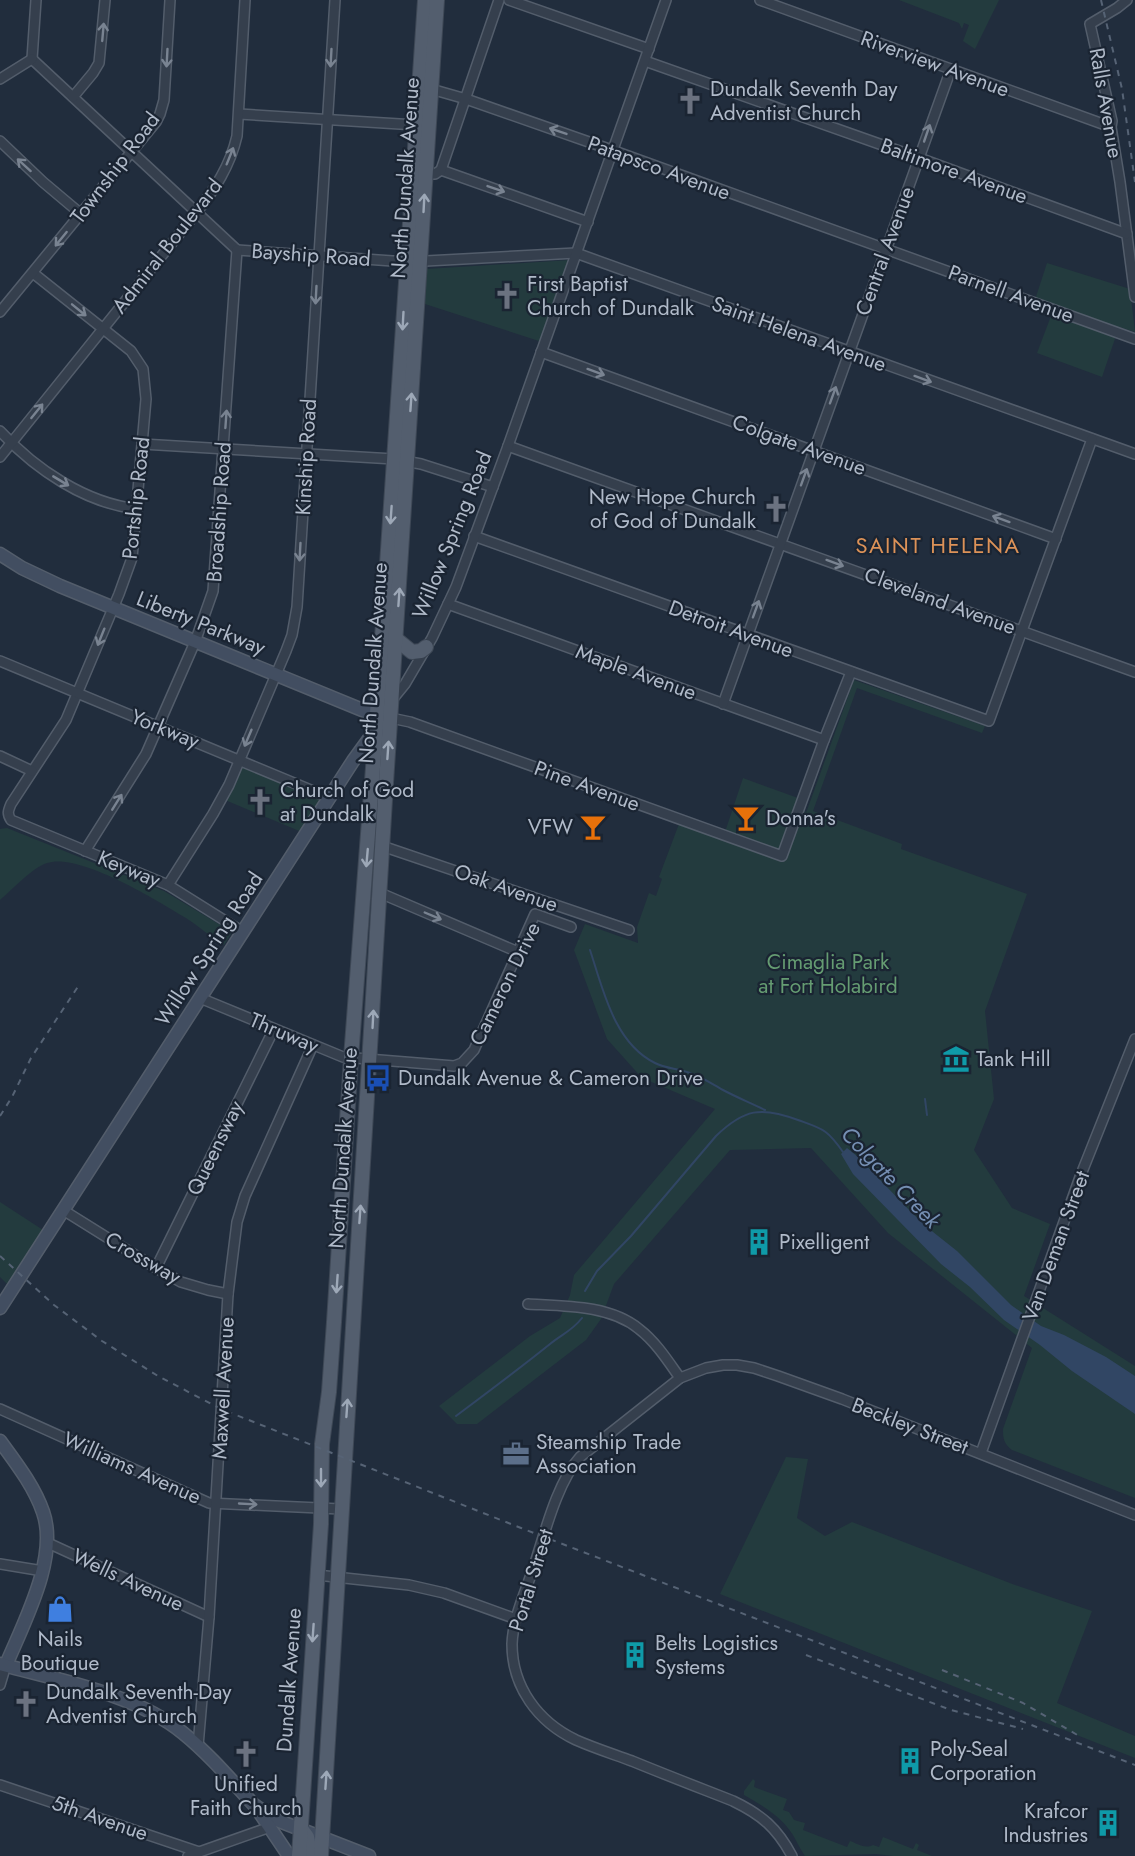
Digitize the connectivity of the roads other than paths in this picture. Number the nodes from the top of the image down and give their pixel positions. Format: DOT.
graph roads {
  1 [pos="36,0"];
  2 [pos="105,0"];
  3 [pos="170,0"];
  4 [pos="246,0"];
  5 [pos="335,0"];
  6 [pos="425,0"];
  7 [pos="437,0"];
  8 [pos="499,0"];
  9 [pos="509,0"];
  10 [pos="666,0"];
  11 [pos="760,0"];
  12 [pos="1127,0"];
  13 [pos="649,49"];
  14 [pos="32,60"];
  15 [pos="645,61"];
  16 [pos="951,69"];
  17 [pos="0,79"];
  18 [pos="431,89"];
  19 [pos="73,97"];
  20 [pos="466,99"];
  21 [pos="239,114"];
  22 [pos="328,119"];
  23 [pos="416,125"];
  24 [pos="1111,127"];
  25 [pos="0,141"];
  26 [pos="613,151"];
  27 [pos="131,152"];
  28 [pos="919,158"];
  29 [pos="441,170"];
  30 [pos="425,174"];
  31 [pos="196,213"];
  32 [pos="81,214"];
  33 [pos="588,222"];
  34 [pos="1127,234"];
  35 [pos="886,249"];
  36 [pos="237,250"];
  37 [pos="576,253"];
  38 [pos="318,256"];
  39 [pos="414,262"];
  40 [pos="33,273"];
  41 [pos="1135,297"];
  42 [pos="0,312"];
  43 [pos="103,329"];
  44 [pos="1135,339"];
  45 [pos="542,352"];
  46 [pos="849,352"];
  47 [pos="0,431"];
  48 [pos="1092,439"];
  49 [pos="12,443"];
  50 [pos="142,444"];
  51 [pos="508,446"];
  52 [pos="224,449"];
  53 [pos="813,451"];
  54 [pos="306,454"];
  55 [pos="1135,454"];
  56 [pos="0,457"];
  57 [pos="401,460"];
  58 [pos="493,487"];
  59 [pos="137,509"];
  60 [pos="474,536"];
  61 [pos="1056,538"];
  62 [pos="780,544"];
  63 [pos="0,554"];
  64 [pos="448,604"];
  65 [pos="113,608"];
  66 [pos="1022,631"];
  67 [pos="747,635"];
  68 [pos="396,639"];
  69 [pos="195,642"];
  70 [pos="426,647"];
  71 [pos="0,661"];
  72 [pos="850,672"];
  73 [pos="1135,672"];
  74 [pos="275,674"];
  75 [pos="78,694"];
  76 [pos="392,701"];
  77 [pos="723,704"];
  78 [pos="382,720"];
  79 [pos="159,727"];
  80 [pos="824,740"];
  81 [pos="0,756"];
  82 [pos="239,760"];
  83 [pos="32,771"];
  84 [pos="330,798"];
  85 [pos="9,817"];
  86 [pos="382,846"];
  87 [pos="85,851"];
  88 [pos="168,885"];
  89 [pos="380,893"];
  90 [pos="571,927"];
  91 [pos="629,930"];
  92 [pos="243,932"];
  93 [pos="518,952"];
  94 [pos="200,998"];
  95 [pos="274,1029"];
  96 [pos="1135,1039"];
  97 [pos="313,1045"];
  98 [pos="351,1058"];
  99 [pos="370,1060"];
  100 [pos="63,1210"];
  101 [pos="156,1268"];
  102 [pos="228,1293"];
  103 [pos="528,1304"];
  104 [pos="0,1308"];
  105 [pos="680,1378"];
  106 [pos="0,1409"];
  107 [pos="0,1441"];
  108 [pos="981,1453"];
  109 [pos="216,1503"];
  110 [pos="321,1508"];
  111 [pos="341,1509"];
  112 [pos="1135,1515"];
  113 [pos="48,1543"];
  114 [pos="0,1564"];
  115 [pos="43,1570"];
  116 [pos="317,1575"];
  117 [pos="338,1576"];
  118 [pos="209,1617"];
  119 [pos="516,1619"];
  120 [pos="3,1664"];
  121 [pos="0,1685"];
  122 [pos="198,1746"];
  123 [pos="0,1785"];
  124 [pos="254,1805"];
  125 [pos="270,1827"];
  126 [pos="301,1829"];
  127 [pos="322,1838"];
  128 [pos="199,1852"];
  129 [pos="188,1856"];
  130 [pos="289,1856"];
  131 [pos="299,1856"];
  132 [pos="311,1856"];
  133 [pos="321,1856"];
  134 [pos="369,1856"];
  135 [pos="792,1856"];
  1 -- 14 [label="street"];
  19 -- 2 [label="street, one-way"];
  3 -- 27 [label="street, Township Road, one-way"];
  4 -- 21 [label="street, Admiral Boulevard"];
  5 -- 22 [label="street, Kinship Road, one-way"];
  6 -- 23 [label="main road, North Dundalk Avenue"];
  7 -- 18 [label="main road, North Dundalk Avenue"];
  8 -- 20 [label="street"];
  9 -- 13 [label="street"];
  10 -- 13 [label="street, Willow Spring Road"];
  11 -- 16 [label="street, Riverview Avenue"];
  12 -- 24 [label="street, Ralls Avenue"];
  13 -- 15 [label="street, Willow Spring Road"];
  14 -- 17 [label="street"];
  14 -- 19 [label="street"];
  15 -- 26 [label="street, Willow Spring Road"];
  15 -- 28 [label="street, Baltimore Avenue"];
  16 -- 24 [label="street, Riverview Avenue"];
  28 -- 16 [label="street, Central Avenue, one-way"];
  18 -- 20 [label="street, Patapsco Avenue"];
  18 -- 30 [label="main road, North Dundalk Avenue"];
  19 -- 27 [label="street"];
  26 -- 20 [label="street, Patapsco Avenue, one-way"];
  20 -- 29 [label="street"];
  21 -- 22 [label="street"];
  31 -- 21 [label="street, Admiral Boulevard, one-way"];
  22 -- 23 [label="street"];
  22 -- 38 [label="street, Kinship Road"];
  23 -- 39 [label="main road, North Dundalk Avenue"];
  24 -- 34 [label="street, Ralls Avenue"];
  32 -- 25 [label="street, one-way"];
  26 -- 33 [label="street, Willow Spring Road"];
  26 -- 35 [label="street, Patapsco Avenue"];
  27 -- 31 [label="street"];
  27 -- 32 [label="street, Township Road"];
  28 -- 34 [label="street, Baltimore Avenue"];
  28 -- 35 [label="street, Central Avenue"];
  29 -- 30 [label="street"];
  29 -- 33 [label="street, one-way"];
  39 -- 30 [label="main road, North Dundalk Avenue, one-way"];
  31 -- 36 [label="street"];
  31 -- 43 [label="street, Admiral Boulevard"];
  32 -- 40 [label="street, Township Road, one-way"];
  33 -- 37 [label="street, Willow Spring Road"];
  34 -- 41 [label="street, Ralls Avenue"];
  35 -- 44 [label="street, Parnell Avenue"];
  35 -- 46 [label="street, Central Avenue"];
  36 -- 38 [label="street, Bayship Road"];
  52 -- 36 [label="street, Broadship Road, one-way"];
  37 -- 39 [label="street, Saint Helena Avenue"];
  37 -- 45 [label="street, Willow Spring Road"];
  37 -- 46 [label="street, Saint Helena Avenue"];
  38 -- 39 [label="street, Bayship Road"];
  38 -- 54 [label="street, Kinship Road, one-way"];
  39 -- 57 [label="main road, North Dundalk Avenue"];
  40 -- 42 [label="street, Township Road"];
  40 -- 43 [label="street, Portship Road, one-way"];
  49 -- 43 [label="street, Admiral Boulevard, one-way"];
  43 -- 50 [label="street, Portship Road"];
  45 -- 51 [label="street, Willow Spring Road"];
  45 -- 53 [label="street, Colgate Avenue, one-way"];
  46 -- 48 [label="street, Saint Helena Avenue, one-way"];
  53 -- 46 [label="street, Central Avenue, one-way"];
  47 -- 49 [label="street"];
  48 -- 55 [label="street, Saint Helena Avenue"];
  48 -- 61 [label="street"];
  49 -- 56 [label="street, Admiral Boulevard"];
  49 -- 59 [label="street, one-way"];
  50 -- 52 [label="street"];
  50 -- 59 [label="street, Portship Road"];
  51 -- 58 [label="street, Willow Spring Road"];
  51 -- 62 [label="street, Cleveland Avenue"];
  52 -- 54 [label="street"];
  52 -- 69 [label="street, Broadship Road"];
  61 -- 53 [label="street, Colgate Avenue, one-way"];
  62 -- 53 [label="street, Central Avenue, one-way"];
  54 -- 57 [label="street"];
  54 -- 74 [label="street, Kinship Road, one-way"];
  57 -- 58 [label="street"];
  68 -- 57 [label="main road, North Dundalk Avenue, one-way"];
  57 -- 78 [label="main road, North Dundalk Avenue, one-way"];
  58 -- 60 [label="street, Willow Spring Road"];
  59 -- 65 [label="street, Portship Road"];
  60 -- 64 [label="street, Willow Spring Road"];
  60 -- 67 [label="street, Detroit Avenue"];
  61 -- 66 [label="street"];
  62 -- 66 [label="street, Cleveland Avenue, one-way"];
  67 -- 62 [label="street, Central Avenue, one-way"];
  63 -- 65 [label="street, Liberty Parkway"];
  64 -- 70 [label="street, Willow Spring Road"];
  64 -- 77 [label="street, Maple Avenue"];
  65 -- 69 [label="street, Liberty Parkway"];
  65 -- 75 [label="street, Portship Road, one-way"];
  66 -- 72 [label="street, Detroit Avenue"];
  66 -- 73 [label="street, Cleveland Avenue"];
  67 -- 72 [label="street, Detroit Avenue"];
  67 -- 77 [label="street, Central Avenue"];
  68 -- 70 [label="main road"];
  68 -- 76 [label="main road, North Dundalk Avenue"];
  69 -- 74 [label="street, Liberty Parkway"];
  69 -- 79 [label="street, Broadship Road"];
  70 -- 76 [label="street, Willow Spring Road"];
  71 -- 75 [label="street, Yorkway"];
  72 -- 80 [label="street"];
  74 -- 78 [label="street, Liberty Parkway"];
  74 -- 82 [label="street, Kinship Road, one-way"];
  75 -- 79 [label="street, Yorkway"];
  75 -- 83 [label="street, Portship Road"];
  76 -- 78 [label="main road, North Dundalk Avenue"];
  77 -- 80 [label="street, Maple Avenue"];
  78 -- 80 [label="street, Pine Avenue"];
  78 -- 84 [label="street, Willow Spring Road"];
  86 -- 78 [label="main road, North Dundalk Avenue, one-way"];
  78 -- 98 [label="main road, North Dundalk Avenue, one-way"];
  79 -- 82 [label="street, Yorkway"];
  87 -- 79 [label="street, Broadship Road, one-way"];
  81 -- 83 [label="street"];
  82 -- 84 [label="street, Yorkway"];
  82 -- 88 [label="street, Kinship Road"];
  83 -- 85 [label="street, Portship Road"];
  84 -- 92 [label="street, Willow Spring Road"];
  85 -- 87 [label="street, Keyway"];
  86 -- 89 [label="main road, North Dundalk Avenue"];
  86 -- 91 [label="street, Oak Avenue"];
  87 -- 88 [label="street, Keyway"];
  88 -- 92 [label="street, Keyway"];
  89 -- 93 [label="street, one-way"];
  99 -- 89 [label="main road, North Dundalk Avenue, one-way"];
  90 -- 93 [label="street, Cameron Drive"];
  92 -- 94 [label="street, Willow Spring Road"];
  93 -- 99 [label="street, Cameron Drive"];
  94 -- 95 [label="street, Thruway"];
  94 -- 100 [label="street, Willow Spring Road"];
  95 -- 97 [label="street, Thruway"];
  95 -- 101 [label="street, Queensway"];
  96 -- 108 [label="street, Van Deman Street"];
  97 -- 98 [label="street, Thruway"];
  97 -- 102 [label="street, Maxwell Avenue"];
  98 -- 99 [label="street, Thruway"];
  98 -- 110 [label="main road, North Dundalk Avenue, one-way"];
  111 -- 99 [label="main road, North Dundalk Avenue, one-way"];
  100 -- 101 [label="street, Crossway"];
  100 -- 104 [label="street, Willow Spring Road"];
  101 -- 102 [label="street, Crossway"];
  102 -- 109 [label="street, Maxwell Avenue"];
  103 -- 105 [label="street"];
  105 -- 108 [label="street, Beckley Street"];
  105 -- 119 [label="street, Portal Street"];
  106 -- 109 [label="street, Williams Avenue"];
  107 -- 113 [label="street"];
  108 -- 112 [label="street, Beckley Street"];
  109 -- 110 [label="street, Williams Avenue, one-way"];
  109 -- 118 [label="street, Maxwell Avenue"];
  110 -- 111 [label="street, Williams Avenue"];
  110 -- 116 [label="main road, Dundalk Avenue"];
  111 -- 117 [label="main road, Dundalk Avenue"];
  113 -- 115 [label="street"];
  113 -- 118 [label="street, Wells Avenue"];
  114 -- 115 [label="street"];
  115 -- 120 [label="street"];
  116 -- 117 [label="street"];
  116 -- 126 [label="main road, Dundalk Avenue, one-way"];
  117 -- 119 [label="street"];
  127 -- 117 [label="main road, Dundalk Avenue, one-way"];
  118 -- 122 [label="street, Maxwell Avenue"];
  119 -- 135 [label="street, Portal Street"];
  120 -- 121 [label="street"];
  120 -- 122 [label="street"];
  122 -- 124 [label="street"];
  123 -- 128 [label="street, 5th Avenue"];
  124 -- 125 [label="street"];
  124 -- 126 [label="street"];
  125 -- 128 [label="street"];
  125 -- 130 [label="street"];
  126 -- 127 [label="street"];
  126 -- 131 [label="main road, Dundalk Avenue"];
  126 -- 132 [label="main road"];
  127 -- 133 [label="main road, Dundalk Avenue"];
  127 -- 134 [label="street"];
  128 -- 129 [label="street"];
}
